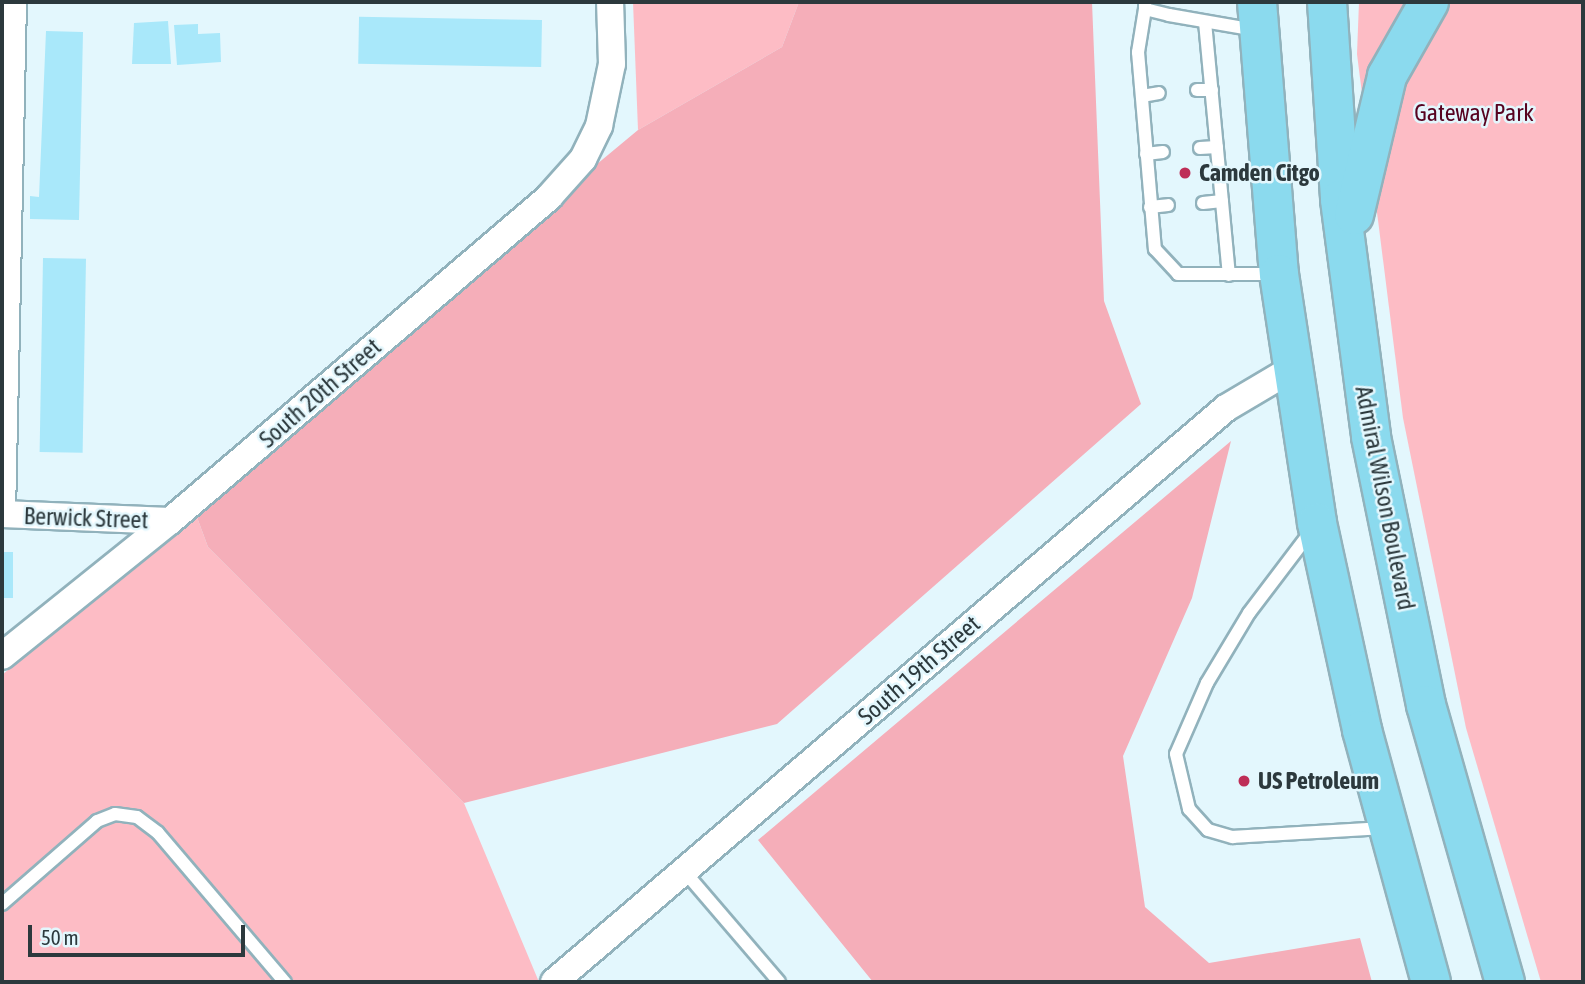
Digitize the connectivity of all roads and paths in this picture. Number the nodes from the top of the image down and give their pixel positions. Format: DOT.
graph roads {
  1 [pos="13,2"];
  2 [pos="610,2"];
  3 [pos="1327,2"];
  4 [pos="1429,2"];
  5 [pos="1145,5"];
  6 [pos="1258,16"];
  7 [pos="1205,22"];
  8 [pos="1197,90"];
  9 [pos="1212,90"];
  10 [pos="1159,93"];
  11 [pos="1142,96"];
  12 [pos="1217,146"];
  13 [pos="1200,148"];
  14 [pos="1163,152"];
  15 [pos="1146,154"];
  16 [pos="1222,201"];
  17 [pos="1203,203"];
  18 [pos="1168,205"];
  19 [pos="1150,207"];
  20 [pos="5,218"];
  21 [pos="1346,251"];
  22 [pos="1279,274"];
  23 [pos="1229,275"];
  24 [pos="1292,369"];
  25 [pos="2,514"];
  26 [pos="170,521"];
  27 [pos="1317,523"];
  28 [pos="2,656"];
  29 [pos="1387,828"];
  30 [pos="684,871"];
  31 [pos="2,904"];
  32 [pos="285,982"];
  33 [pos="554,982"];
  34 [pos="779,982"];
  35 [pos="1431,982"];
  36 [pos="1504,982"];
  1 -- 20 [label="street"];
  2 -- 26 [label="street, South 20th Street"];
  3 -- 21 [label="highway, Admiral Wilson Boulevard"];
  4 -- 21 [label="highway"];
  5 -- 7 [label="lane"];
  5 -- 11 [label="lane"];
  6 -- 7 [label="lane"];
  6 -- 22 [label="highway"];
  7 -- 9 [label="lane"];
  8 -- 9 [label="lane"];
  9 -- 12 [label="lane"];
  10 -- 11 [label="lane"];
  11 -- 15 [label="lane"];
  12 -- 13 [label="lane"];
  12 -- 16 [label="lane"];
  14 -- 15 [label="lane"];
  15 -- 19 [label="lane"];
  16 -- 17 [label="lane"];
  16 -- 23 [label="lane"];
  18 -- 19 [label="lane"];
  19 -- 23 [label="lane"];
  20 -- 25 [label="street"];
  21 -- 36 [label="highway, Admiral Wilson Boulevard"];
  22 -- 23 [label="lane"];
  22 -- 24 [label="highway"];
  24 -- 27 [label="highway"];
  24 -- 30 [label="street, South 19th Street"];
  25 -- 26 [label="street, Berwick Street"];
  26 -- 28 [label="street, South 20th Street"];
  27 -- 29 [label="highway"];
  27 -- 29 [label="lane"];
  29 -- 35 [label="highway"];
  30 -- 33 [label="street, South 19th Street"];
  30 -- 34 [label="lane"];
  31 -- 32 [label="lane"];
}
